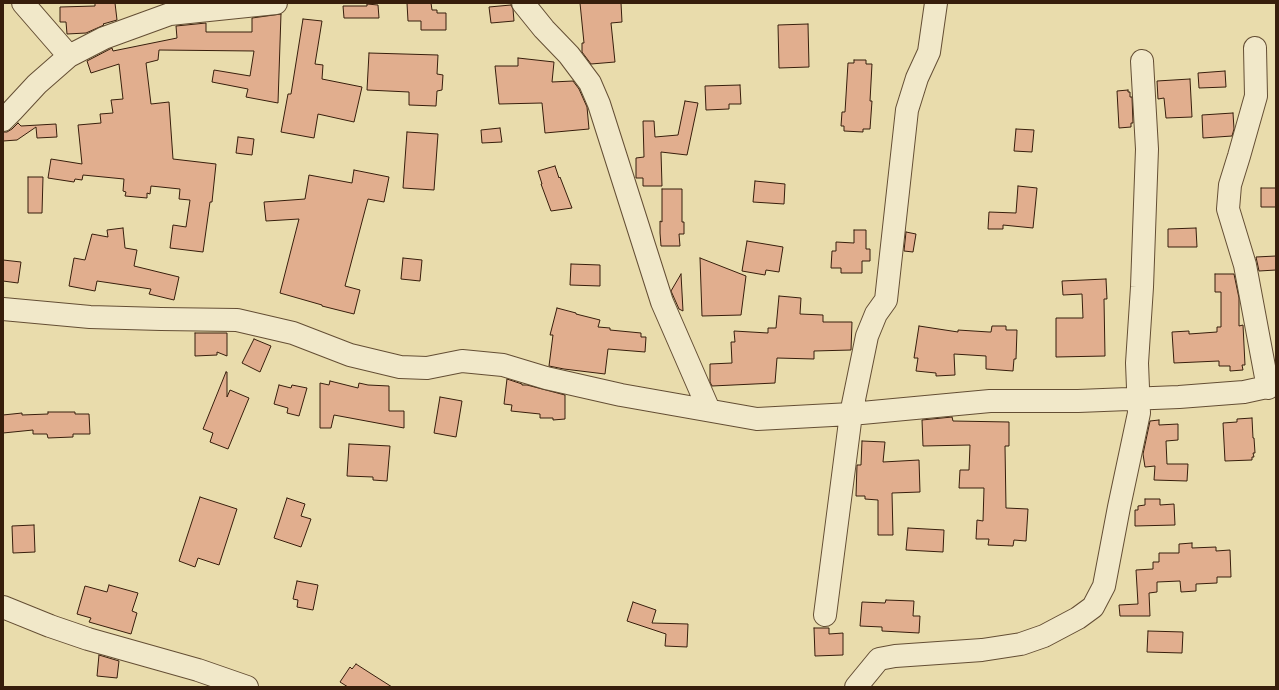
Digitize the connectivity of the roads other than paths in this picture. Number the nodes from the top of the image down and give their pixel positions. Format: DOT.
graph roads {
  1 [pos="23,3"];
  2 [pos="276,3"];
  3 [pos="523,3"];
  4 [pos="936,3"];
  5 [pos="1255,48"];
  6 [pos="69,56"];
  7 [pos="1142,61"];
  8 [pos="3,120"];
  9 [pos="3,309"];
  10 [pos="1272,386"];
  11 [pos="1139,399"];
  12 [pos="709,410"];
  13 [pos="851,414"];
  14 [pos="3,607"];
  15 [pos="825,615"];
  16 [pos="247,687"];
  17 [pos="856,687"];
  1 -- 6 [label="street"];
  2 -- 6 [label="street"];
  3 -- 12 [label="street"];
  4 -- 13 [label="street"];
  5 -- 10 [label="street"];
  6 -- 8 [label="street"];
  7 -- 11 [label="street"];
  9 -- 12 [label="street"];
  10 -- 11 [label="street"];
  11 -- 13 [label="street"];
  11 -- 17 [label="street"];
  12 -- 13 [label="street"];
  13 -- 15 [label="street"];
  14 -- 16 [label="street"];
}
